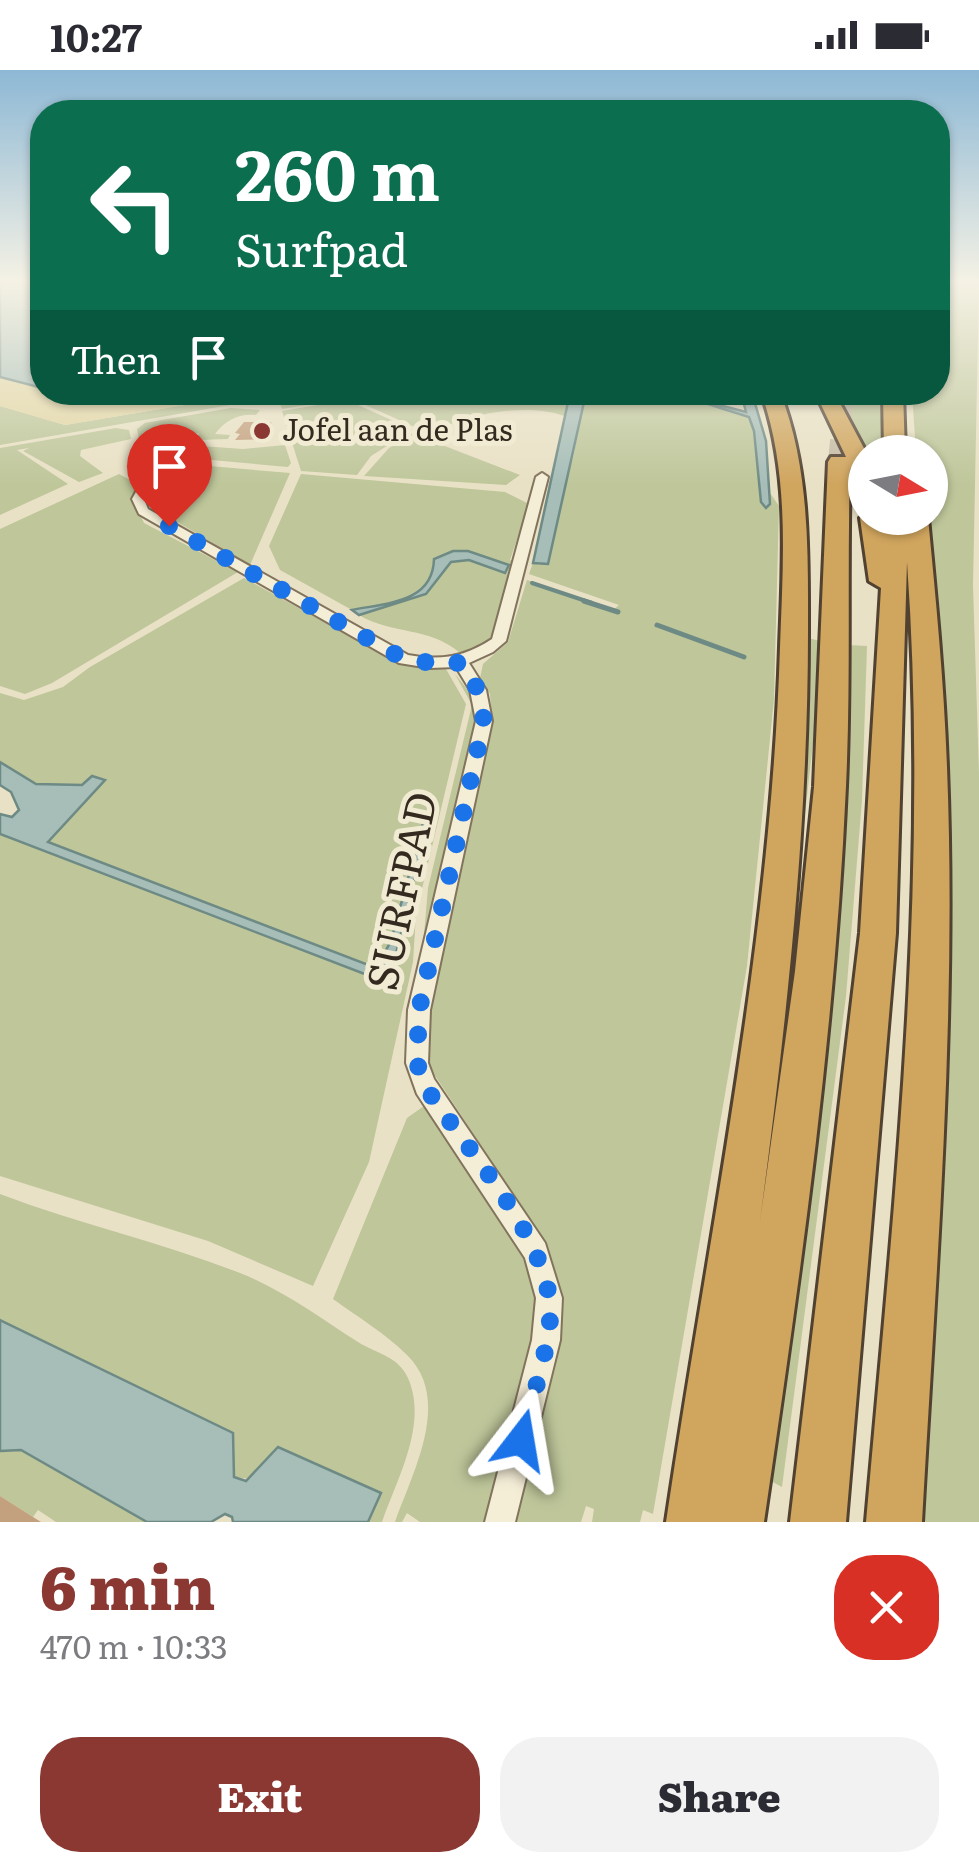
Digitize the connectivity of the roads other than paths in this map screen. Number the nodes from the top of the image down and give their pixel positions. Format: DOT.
graph roads {
  1 [pos="774,405"];
  2 [pos="831,405"];
  3 [pos="894,405"];
  4 [pos="848,435"];
  5 [pos="895,435"];
  6 [pos="839,462"];
  7 [pos="542,477"];
  8 [pos="146,484"];
  9 [pos="875,535"];
  10 [pos="897,535"];
  11 [pos="918,535"];
  12 [pos="890,630"];
  13 [pos="461,662"];
  14 [pos="500,1522"];
  15 [pos="694,1522"];
  16 [pos="736,1522"];
  17 [pos="818,1522"];
  18 [pos="894,1522"];
  1 -- 15 [label="highway"];
  2 -- 4 [label="highway"];
  3 -- 5 [label="highway"];
  6 -- 16 [label="highway"];
  7 -- 13 [label="street"];
  8 -- 13 [label="street"];
  9 -- 12 [label="highway"];
  10 -- 12 [label="highway"];
  11 -- 18 [label="highway"];
  12 -- 17 [label="highway"];
  13 -- 14 [label="street, SURFPAD"];
}
